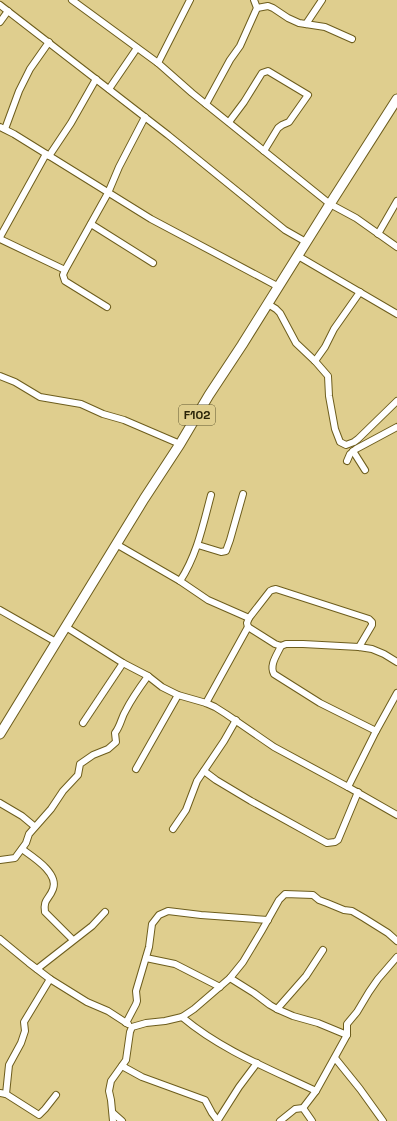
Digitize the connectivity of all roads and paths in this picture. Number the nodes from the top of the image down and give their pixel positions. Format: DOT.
graph roads {
  1 [pos="72,0"];
  2 [pos="254,0"];
  3 [pos="322,0"];
  4 [pos="188,1"];
  5 [pos="0,5"];
  6 [pos="257,8"];
  7 [pos="8,11"];
  8 [pos="0,22"];
  9 [pos="306,24"];
  10 [pos="352,39"];
  11 [pos="49,42"];
  12 [pos="137,48"];
  13 [pos="158,63"];
  14 [pos="96,79"];
  15 [pos="109,89"];
  16 [pos="397,99"];
  17 [pos="206,104"];
  18 [pos="145,117"];
  19 [pos="229,122"];
  20 [pos="2,128"];
  21 [pos="264,150"];
  22 [pos="47,155"];
  23 [pos="108,193"];
  24 [pos="397,201"];
  25 [pos="330,204"];
  26 [pos="91,224"];
  27 [pos="378,234"];
  28 [pos="0,238"];
  29 [pos="306,242"];
  30 [pos="397,247"];
  31 [pos="298,256"];
  32 [pos="153,263"];
  33 [pos="65,270"];
  34 [pos="279,287"];
  35 [pos="360,292"];
  36 [pos="268,304"];
  37 [pos="107,307"];
  38 [pos="397,314"];
  39 [pos="315,361"];
  40 [pos="0,376"];
  41 [pos="396,404"];
  42 [pos="397,427"];
  43 [pos="180,444"];
  44 [pos="353,451"];
  45 [pos="347,461"];
  46 [pos="365,470"];
  47 [pos="243,494"];
  48 [pos="211,495"];
  49 [pos="116,544"];
  50 [pos="198,545"];
  51 [pos="180,581"];
  52 [pos="0,610"];
  53 [pos="249,618"];
  54 [pos="66,627"];
  55 [pos="248,627"];
  56 [pos="56,642"];
  57 [pos="281,646"];
  58 [pos="358,647"];
  59 [pos="397,662"];
  60 [pos="123,663"];
  61 [pos="148,676"];
  62 [pos="397,693"];
  63 [pos="178,695"];
  64 [pos="206,703"];
  65 [pos="236,720"];
  66 [pos="83,722"];
  67 [pos="376,730"];
  68 [pos="0,734"];
  69 [pos="136,769"];
  70 [pos="204,771"];
  71 [pos="348,787"];
  72 [pos="358,792"];
  73 [pos="0,803"];
  74 [pos="397,815"];
  75 [pos="34,826"];
  76 [pos="173,829"];
  77 [pos="22,849"];
  78 [pos="0,860"];
  79 [pos="105,912"];
  80 [pos="268,920"];
  81 [pos="73,940"];
  82 [pos="397,942"];
  83 [pos="1,943"];
  84 [pos="322,950"];
  85 [pos="397,957"];
  86 [pos="146,958"];
  87 [pos="37,969"];
  88 [pos="230,978"];
  89 [pos="50,979"];
  90 [pos="220,987"];
  91 [pos="277,1009"];
  92 [pos="182,1017"];
  93 [pos="126,1023"];
  94 [pos="132,1027"];
  95 [pos="347,1035"];
  96 [pos="335,1058"];
  97 [pos="257,1063"];
  98 [pos="122,1066"];
  99 [pos="316,1091"];
  100 [pos="3,1093"];
  101 [pos="56,1095"];
  102 [pos="303,1108"];
  103 [pos="113,1113"];
  104 [pos="113,1121"];
  105 [pos="122,1121"];
  106 [pos="218,1121"];
  107 [pos="280,1121"];
  108 [pos="312,1121"];
  109 [pos="383,1121"];
  1 -- 12 [label="street"];
  2 -- 6 [label="street"];
  3 -- 9 [label="street"];
  4 -- 13 [label="street"];
  5 -- 7 [label="street"];
  6 -- 9 [label="street"];
  6 -- 17 [label="street"];
  7 -- 8 [label="street"];
  7 -- 11 [label="street"];
  9 -- 10 [label="street"];
  11 -- 14 [label="street"];
  11 -- 20 [label="street"];
  12 -- 13 [label="street"];
  12 -- 15 [label="street"];
  13 -- 17 [label="street"];
  14 -- 15 [label="street"];
  14 -- 22 [label="street"];
  15 -- 18 [label="street"];
  16 -- 25 [label="main road, F102"];
  17 -- 19 [label="street"];
  18 -- 23 [label="street"];
  18 -- 29 [label="street"];
  19 -- 21 [label="street"];
  19 -- 21 [label="street"];
  20 -- 22 [label="street"];
  21 -- 25 [label="street"];
  22 -- 23 [label="street"];
  22 -- 28 [label="street"];
  23 -- 26 [label="street"];
  23 -- 34 [label="street"];
  24 -- 27 [label="street"];
  25 -- 27 [label="street"];
  25 -- 29 [label="main road, F102"];
  26 -- 32 [label="street"];
  26 -- 33 [label="street"];
  27 -- 30 [label="street"];
  28 -- 33 [label="street"];
  29 -- 31 [label="main road, F102"];
  31 -- 34 [label="main road, F102"];
  31 -- 35 [label="street"];
  33 -- 37 [label="street"];
  34 -- 36 [label="main road, F102"];
  35 -- 38 [label="street"];
  35 -- 39 [label="street"];
  36 -- 39 [label="street"];
  36 -- 43 [label="main road, F102"];
  39 -- 41 [label="street"];
  40 -- 43 [label="street"];
  42 -- 44 [label="street"];
  43 -- 49 [label="main road, F102"];
  44 -- 45 [label="street"];
  44 -- 46 [label="street"];
  47 -- 50 [label="street"];
  48 -- 50 [label="street"];
  49 -- 51 [label="street"];
  49 -- 54 [label="main road, F102"];
  50 -- 51 [label="street"];
  51 -- 53 [label="street"];
  52 -- 56 [label="street"];
  53 -- 55 [label="street"];
  53 -- 58 [label="street"];
  54 -- 56 [label="main road, F102"];
  54 -- 60 [label="street"];
  55 -- 57 [label="street"];
  55 -- 64 [label="street"];
  56 -- 68 [label="main road, F102"];
  57 -- 58 [label="street"];
  57 -- 67 [label="street"];
  58 -- 59 [label="street"];
  60 -- 61 [label="street"];
  60 -- 66 [label="street"];
  61 -- 63 [label="street"];
  61 -- 75 [label="street"];
  62 -- 67 [label="street"];
  63 -- 64 [label="street"];
  63 -- 69 [label="street"];
  64 -- 65 [label="street"];
  65 -- 70 [label="street"];
  65 -- 71 [label="street"];
  67 -- 71 [label="street"];
  70 -- 72 [label="street"];
  70 -- 76 [label="street"];
  71 -- 72 [label="street"];
  72 -- 74 [label="street"];
  73 -- 75 [label="street"];
  75 -- 77 [label="street"];
  77 -- 78 [label="street"];
  77 -- 81 [label="street"];
  79 -- 81 [label="street"];
  80 -- 82 [label="street"];
  80 -- 86 [label="street"];
  80 -- 88 [label="street"];
  81 -- 87 [label="street"];
  83 -- 87 [label="street"];
  84 -- 91 [label="street"];
  85 -- 95 [label="street"];
  86 -- 90 [label="street"];
  86 -- 93 [label="street"];
  87 -- 89 [label="street"];
  88 -- 90 [label="street"];
  88 -- 91 [label="street"];
  89 -- 93 [label="street"];
  89 -- 100 [label="street"];
  90 -- 92 [label="street"];
  91 -- 95 [label="street"];
  92 -- 94 [label="street"];
  92 -- 97 [label="street"];
  93 -- 94 [label="street"];
  94 -- 98 [label="street"];
  95 -- 96 [label="street"];
  96 -- 99 [label="street"];
  96 -- 109 [label="street"];
  97 -- 99 [label="street"];
  97 -- 106 [label="street"];
  98 -- 103 [label="street"];
  98 -- 106 [label="street"];
  99 -- 102 [label="street"];
  100 -- 101 [label="street"];
  102 -- 107 [label="street"];
  102 -- 108 [label="street"];
  103 -- 104 [label="street"];
  103 -- 105 [label="street"];
}
